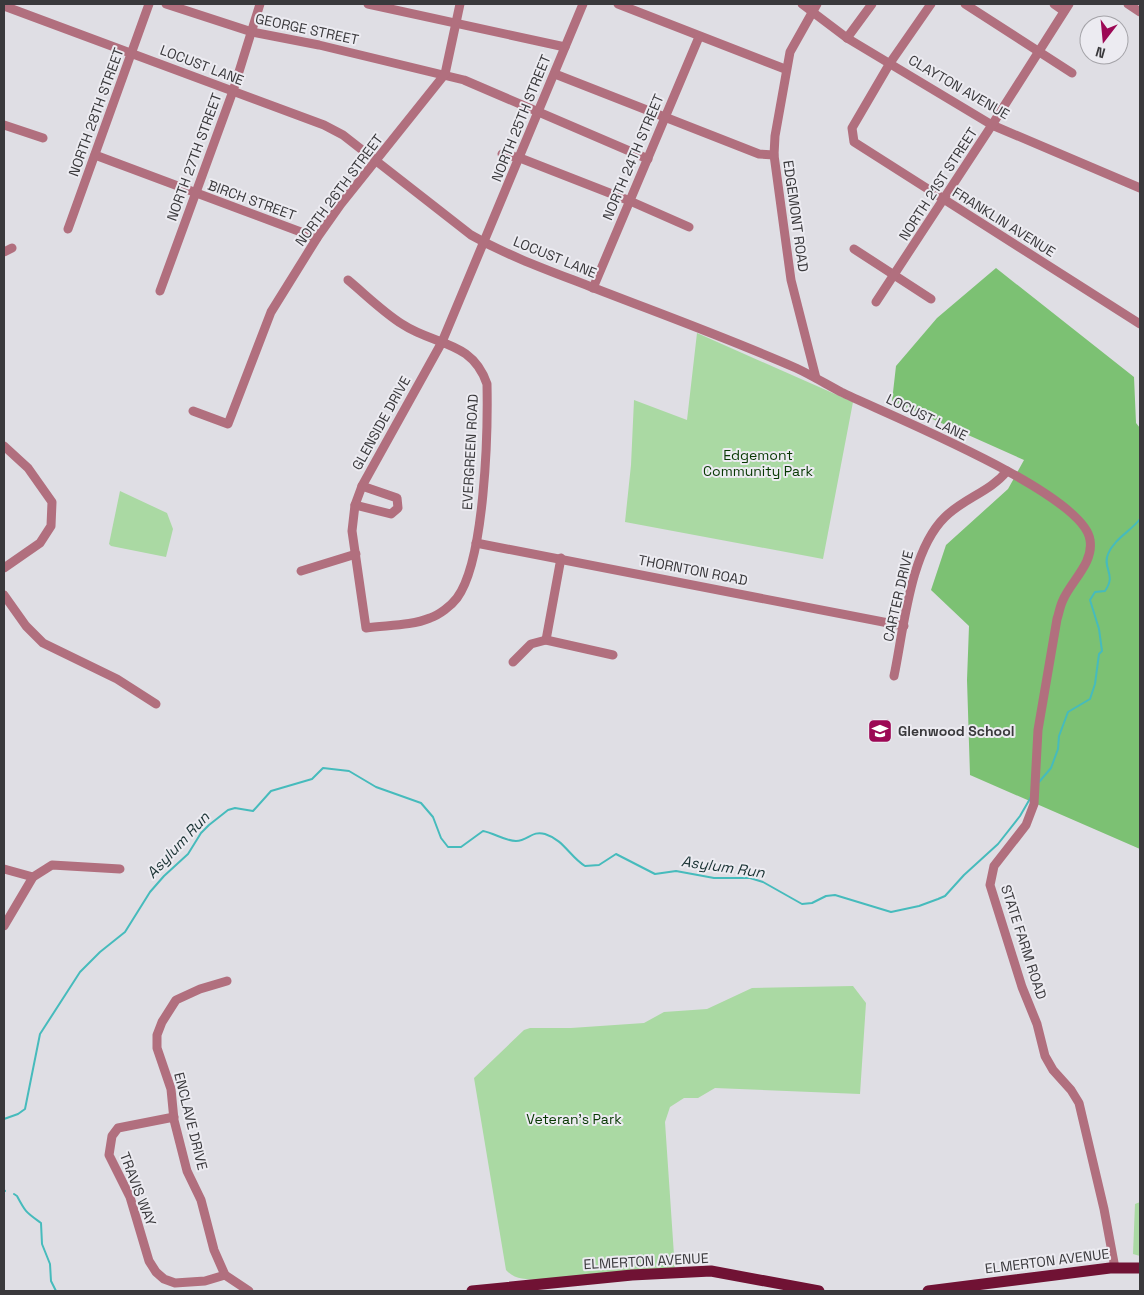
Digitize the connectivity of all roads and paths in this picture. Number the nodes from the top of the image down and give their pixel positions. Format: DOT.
graph roads {
  1 [pos="149,4"];
  2 [pos="166,4"];
  3 [pos="260,4"];
  4 [pos="368,4"];
  5 [pos="460,4"];
  6 [pos="583,4"];
  7 [pos="618,4"];
  8 [pos="802,4"];
  9 [pos="872,4"];
  10 [pos="931,4"];
  11 [pos="966,4"];
  12 [pos="1054,4"];
  13 [pos="1128,4"];
  14 [pos="4,6"];
  15 [pos="815,7"];
  16 [pos="1067,7"];
  17 [pos="1140,12"];
  18 [pos="456,23"];
  19 [pos="252,32"];
  20 [pos="699,37"];
  21 [pos="847,38"];
  22 [pos="564,47"];
  23 [pos="1040,52"];
  24 [pos="131,53"];
  25 [pos="890,63"];
  26 [pos="785,69"];
  27 [pos="1072,73"];
  28 [pos="445,74"];
  29 [pos="555,74"];
  30 [pos="233,91"];
  31 [pos="538,113"];
  32 [pos="664,117"];
  33 [pos="4,124"];
  34 [pos="992,125"];
  35 [pos="43,138"];
  36 [pos="502,154"];
  37 [pos="95,155"];
  38 [pos="774,155"];
  39 [pos="520,158"];
  40 [pos="648,159"];
  41 [pos="376,161"];
  42 [pos="1140,188"];
  43 [pos="195,194"];
  44 [pos="944,200"];
  45 [pos="630,201"];
  46 [pos="690,227"];
  47 [pos="68,229"];
  48 [pos="317,238"];
  49 [pos="484,242"];
  50 [pos="854,249"];
  51 [pos="894,276"];
  52 [pos="348,280"];
  53 [pos="594,288"];
  54 [pos="160,291"];
  55 [pos="931,298"];
  56 [pos="876,302"];
  57 [pos="1140,324"];
  58 [pos="442,342"];
  59 [pos="816,378"];
  60 [pos="193,411"];
  61 [pos="4,446"];
  62 [pos="1007,472"];
  63 [pos="362,486"];
  64 [pos="355,505"];
  65 [pos="1090,540"];
  66 [pos="476,543"];
  67 [pos="356,554"];
  68 [pos="561,558"];
  69 [pos="4,568"];
  70 [pos="301,571"];
  71 [pos="4,595"];
  72 [pos="904,626"];
  73 [pos="366,628"];
  74 [pos="546,640"];
  75 [pos="613,655"];
  76 [pos="513,662"];
  77 [pos="894,676"];
  78 [pos="156,704"];
  79 [pos="4,869"];
  80 [pos="120,869"];
  81 [pos="32,877"];
  82 [pos="4,926"];
  83 [pos="227,981"];
  84 [pos="174,1117"];
  85 [pos="1115,1268"];
  86 [pos="1140,1268"];
  87 [pos="225,1275"];
  88 [pos="249,1291"];
  89 [pos="472,1291"];
  90 [pos="820,1291"];
  91 [pos="928,1291"];
  1 -- 24 [label="street, NORTH 28TH STREET"];
  2 -- 19 [label="street, GEORGE STREET"];
  3 -- 19 [label="street, NORTH 27TH STREET"];
  4 -- 18 [label="street"];
  5 -- 18 [label="street, NORTH 26TH STREET"];
  6 -- 22 [label="street, NORTH 25TH STREET"];
  7 -- 20 [label="street"];
  8 -- 15 [label="street, CLAYTON AVENUE"];
  9 -- 21 [label="street"];
  10 -- 25 [label="street"];
  11 -- 23 [label="street"];
  12 -- 16 [label="street"];
  13 -- 17 [label="street"];
  14 -- 24 [label="street, LOCUST LANE"];
  15 -- 21 [label="street, CLAYTON AVENUE"];
  15 -- 26 [label="street, EDGEMONT ROAD"];
  16 -- 23 [label="street, NORTH 21ST STREET"];
  18 -- 22 [label="street"];
  18 -- 28 [label="street, NORTH 26TH STREET"];
  19 -- 28 [label="street, GEORGE STREET"];
  19 -- 30 [label="street, NORTH 27TH STREET"];
  20 -- 26 [label="street"];
  20 -- 32 [label="street, NORTH 24TH STREET"];
  21 -- 25 [label="street, CLAYTON AVENUE"];
  22 -- 29 [label="street, NORTH 25TH STREET"];
  23 -- 27 [label="street"];
  23 -- 34 [label="street, NORTH 21ST STREET"];
  24 -- 30 [label="street, LOCUST LANE"];
  24 -- 37 [label="street, NORTH 28TH STREET"];
  25 -- 34 [label="street, CLAYTON AVENUE"];
  25 -- 44 [label="street, FRANKLIN AVENUE"];
  26 -- 38 [label="street, EDGEMONT ROAD"];
  28 -- 31 [label="street, GEORGE STREET"];
  28 -- 41 [label="street, NORTH 26TH STREET"];
  29 -- 31 [label="street, NORTH 25TH STREET"];
  29 -- 32 [label="street"];
  30 -- 41 [label="street, LOCUST LANE"];
  30 -- 43 [label="street, NORTH 27TH STREET"];
  31 -- 39 [label="street, NORTH 25TH STREET"];
  31 -- 40 [label="street, GEORGE STREET"];
  32 -- 38 [label="street"];
  32 -- 40 [label="street, NORTH 24TH STREET"];
  33 -- 35 [label="street"];
  34 -- 42 [label="street, CLAYTON AVENUE"];
  34 -- 44 [label="street, NORTH 21ST STREET"];
  36 -- 39 [label="street"];
  37 -- 43 [label="street, BIRCH STREET"];
  37 -- 47 [label="street, NORTH 28TH STREET"];
  38 -- 59 [label="street, EDGEMONT ROAD"];
  39 -- 45 [label="street"];
  39 -- 49 [label="street, NORTH 25TH STREET"];
  40 -- 45 [label="street, NORTH 24TH STREET"];
  41 -- 48 [label="street, NORTH 26TH STREET"];
  41 -- 49 [label="street, LOCUST LANE"];
  43 -- 48 [label="street, BIRCH STREET"];
  43 -- 54 [label="street, NORTH 27TH STREET"];
  44 -- 51 [label="street, NORTH 21ST STREET"];
  44 -- 57 [label="street, FRANKLIN AVENUE"];
  45 -- 46 [label="street"];
  45 -- 53 [label="street, NORTH 24TH STREET"];
  48 -- 60 [label="street, NORTH 26TH STREET"];
  49 -- 53 [label="street, LOCUST LANE"];
  49 -- 58 [label="street, GLENSIDE DRIVE"];
  50 -- 51 [label="street"];
  51 -- 55 [label="street"];
  51 -- 56 [label="street, NORTH 21ST STREET"];
  52 -- 58 [label="street, EVERGREEN ROAD"];
  53 -- 59 [label="street, LOCUST LANE"];
  58 -- 63 [label="street, GLENSIDE DRIVE"];
  58 -- 66 [label="street, EVERGREEN ROAD"];
  59 -- 62 [label="street, LOCUST LANE"];
  61 -- 69 [label="street"];
  62 -- 65 [label="street, LOCUST LANE"];
  62 -- 72 [label="street, CARTER DRIVE"];
  63 -- 64 [label="street, GLENSIDE DRIVE"];
  63 -- 64 [label="street"];
  64 -- 67 [label="street, GLENSIDE DRIVE"];
  65 -- 85 [label="street, STATE FARM ROAD"];
  66 -- 68 [label="street, THORNTON ROAD"];
  66 -- 73 [label="street, EVERGREEN ROAD"];
  67 -- 70 [label="street"];
  67 -- 73 [label="street, GLENSIDE DRIVE"];
  68 -- 72 [label="street, THORNTON ROAD"];
  68 -- 74 [label="street"];
  71 -- 78 [label="street"];
  72 -- 77 [label="street, CARTER DRIVE"];
  74 -- 75 [label="street"];
  74 -- 76 [label="street"];
  79 -- 81 [label="street"];
  80 -- 81 [label="street"];
  81 -- 82 [label="street"];
  83 -- 84 [label="street, ENCLAVE DRIVE"];
  84 -- 87 [label="street, ENCLAVE DRIVE"];
  84 -- 87 [label="street, TRAVIS WAY"];
  85 -- 86 [label="main road, ELMERTON AVENUE"];
  85 -- 91 [label="main road, ELMERTON AVENUE"];
  87 -- 88 [label="street"];
  89 -- 90 [label="main road, ELMERTON AVENUE"];
}
